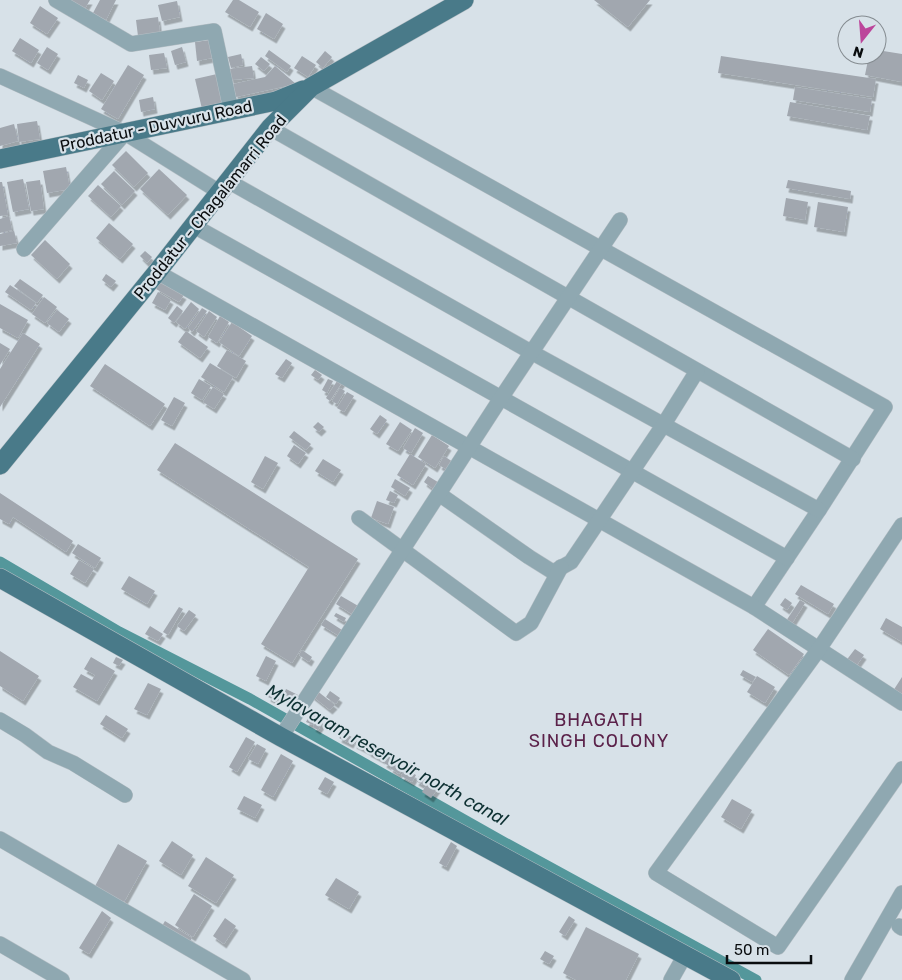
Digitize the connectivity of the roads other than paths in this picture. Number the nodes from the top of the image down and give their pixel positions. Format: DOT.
graph roads {
  1 [pos="56,0"];
  2 [pos="464,0"];
  3 [pos="3,80"];
  4 [pos="311,87"];
  5 [pos="231,110"];
  6 [pos="270,128"];
  7 [pos="125,133"];
  8 [pos="0,159"];
  9 [pos="224,187"];
  10 [pos="620,220"];
  11 [pos="194,226"];
  12 [pos="600,248"];
  13 [pos="24,249"];
  14 [pos="157,272"];
  15 [pos="568,297"];
  16 [pos="532,352"];
  17 [pos="698,370"];
  18 [pos="501,398"];
  19 [pos="664,424"];
  20 [pos="469,448"];
  21 [pos="853,459"];
  22 [pos="0,465"];
  23 [pos="631,472"];
  24 [pos="439,494"];
  25 [pos="819,510"];
  26 [pos="360,518"];
  27 [pos="598,520"];
  28 [pos="902,525"];
  29 [pos="403,551"];
  30 [pos="786,558"];
  31 [pos="561,567"];
  32 [pos="0,578"];
  33 [pos="754,607"];
  34 [pos="819,649"];
  35 [pos="902,703"];
  36 [pos="0,720"];
  37 [pos="281,737"];
  38 [pos="902,770"];
  39 [pos="125,795"];
  40 [pos="0,838"];
  41 [pos="902,893"];
  42 [pos="0,944"];
  43 [pos="685,955"];
  44 [pos="62,980"];
  45 [pos="243,980"];
  46 [pos="671,980"];
  47 [pos="731,980"];
  48 [pos="852,980"];
  1 -- 5 [label="street"];
  2 -- 4 [label="main road, Proddatur - Chagalamarri Road"];
  3 -- 7 [label="street"];
  4 -- 5 [label="main road, Proddatur - Duvvuru Road"];
  4 -- 6 [label="main road, Proddatur - Chagalamarri Road"];
  4 -- 12 [label="street"];
  5 -- 7 [label="main road, Proddatur - Duvvuru Road"];
  6 -- 9 [label="main road, Proddatur - Chagalamarri Road"];
  6 -- 15 [label="street"];
  7 -- 8 [label="main road, Proddatur - Duvvuru Road"];
  7 -- 9 [label="street"];
  7 -- 13 [label="street"];
  9 -- 11 [label="main road, Proddatur - Chagalamarri Road"];
  9 -- 16 [label="street"];
  10 -- 12 [label="street"];
  11 -- 14 [label="main road, Proddatur - Chagalamarri Road"];
  11 -- 18 [label="street"];
  12 -- 15 [label="street"];
  12 -- 21 [label="street"];
  14 -- 20 [label="street"];
  14 -- 22 [label="main road, Proddatur - Chagalamarri Road"];
  15 -- 16 [label="street"];
  15 -- 17 [label="street"];
  16 -- 18 [label="street"];
  16 -- 19 [label="street"];
  17 -- 19 [label="street"];
  17 -- 21 [label="street"];
  18 -- 20 [label="street"];
  18 -- 23 [label="street"];
  19 -- 23 [label="street"];
  19 -- 25 [label="street"];
  20 -- 24 [label="street"];
  20 -- 27 [label="street"];
  21 -- 25 [label="street"];
  23 -- 27 [label="street"];
  23 -- 30 [label="street"];
  24 -- 29 [label="street"];
  24 -- 31 [label="street"];
  25 -- 30 [label="street"];
  26 -- 29 [label="street"];
  27 -- 31 [label="street"];
  27 -- 33 [label="street"];
  28 -- 34 [label="street"];
  29 -- 31 [label="street"];
  29 -- 37 [label="street"];
  30 -- 33 [label="street"];
  32 -- 37 [label="main road"];
  33 -- 34 [label="street"];
  34 -- 35 [label="street"];
  34 -- 38 [label="street"];
  36 -- 39 [label="street"];
  37 -- 43 [label="main road"];
  40 -- 45 [label="street"];
  41 -- 48 [label="street"];
  42 -- 44 [label="street"];
  43 -- 46 [label="street"];
  43 -- 47 [label="main road"];
}
